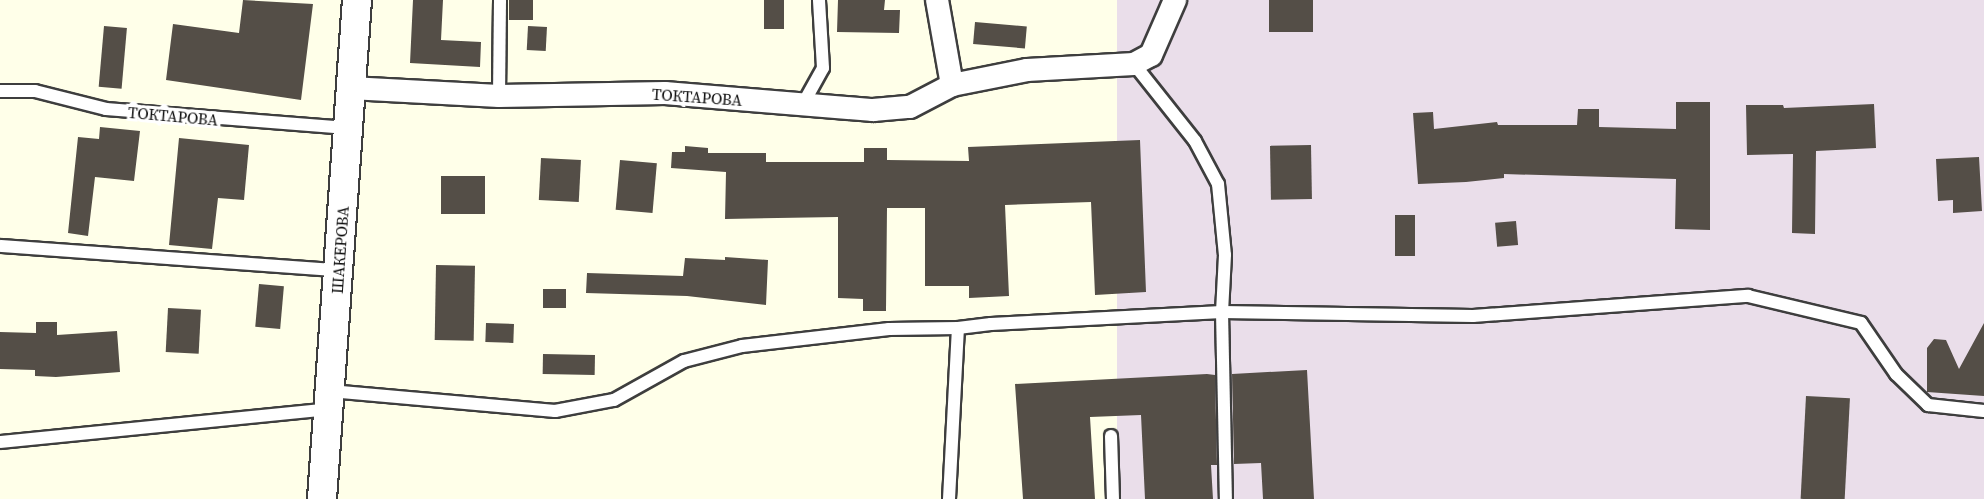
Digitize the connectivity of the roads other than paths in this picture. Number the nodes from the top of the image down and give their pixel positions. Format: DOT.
graph roads {
  1 [pos="357,0"];
  2 [pos="500,0"];
  3 [pos="819,0"];
  4 [pos="938,0"];
  5 [pos="1175,0"];
  6 [pos="1134,64"];
  7 [pos="952,85"];
  8 [pos="350,88"];
  9 [pos="0,91"];
  10 [pos="499,96"];
  11 [pos="803,104"];
  12 [pos="347,128"];
  13 [pos="0,246"];
  14 [pos="339,270"];
  15 [pos="1222,312"];
  16 [pos="958,328"];
  17 [pos="329,400"];
  18 [pos="1984,411"];
  19 [pos="1111,436"];
  20 [pos="0,442"];
  21 [pos="322,499"];
  22 [pos="949,499"];
  23 [pos="1113,499"];
  24 [pos="1226,499"];
  1 -- 8 [label="street, ШАКЕРОВА"];
  2 -- 10 [label="lane"];
  3 -- 11 [label="lane"];
  4 -- 7 [label="street"];
  5 -- 6 [label="street"];
  6 -- 7 [label="street, ТОКТАРОВА"];
  6 -- 15 [label="lane"];
  7 -- 11 [label="street, ТОКТАРОВА"];
  8 -- 10 [label="street, ТОКТАРОВА"];
  8 -- 12 [label="street, ШАКЕРОВА"];
  9 -- 12 [label="lane, ТОКТАРОВА"];
  10 -- 11 [label="street, ТОКТАРОВА"];
  12 -- 14 [label="street, ШАКЕРОВА"];
  13 -- 14 [label="lane"];
  14 -- 17 [label="street, ШАКЕРОВА"];
  15 -- 16 [label="lane"];
  15 -- 18 [label="lane"];
  15 -- 24 [label="lane"];
  16 -- 17 [label="lane"];
  16 -- 22 [label="lane"];
  17 -- 20 [label="lane"];
  17 -- 21 [label="street, ШАКЕРОВА"];
  19 -- 23 [label="lane"];
}
